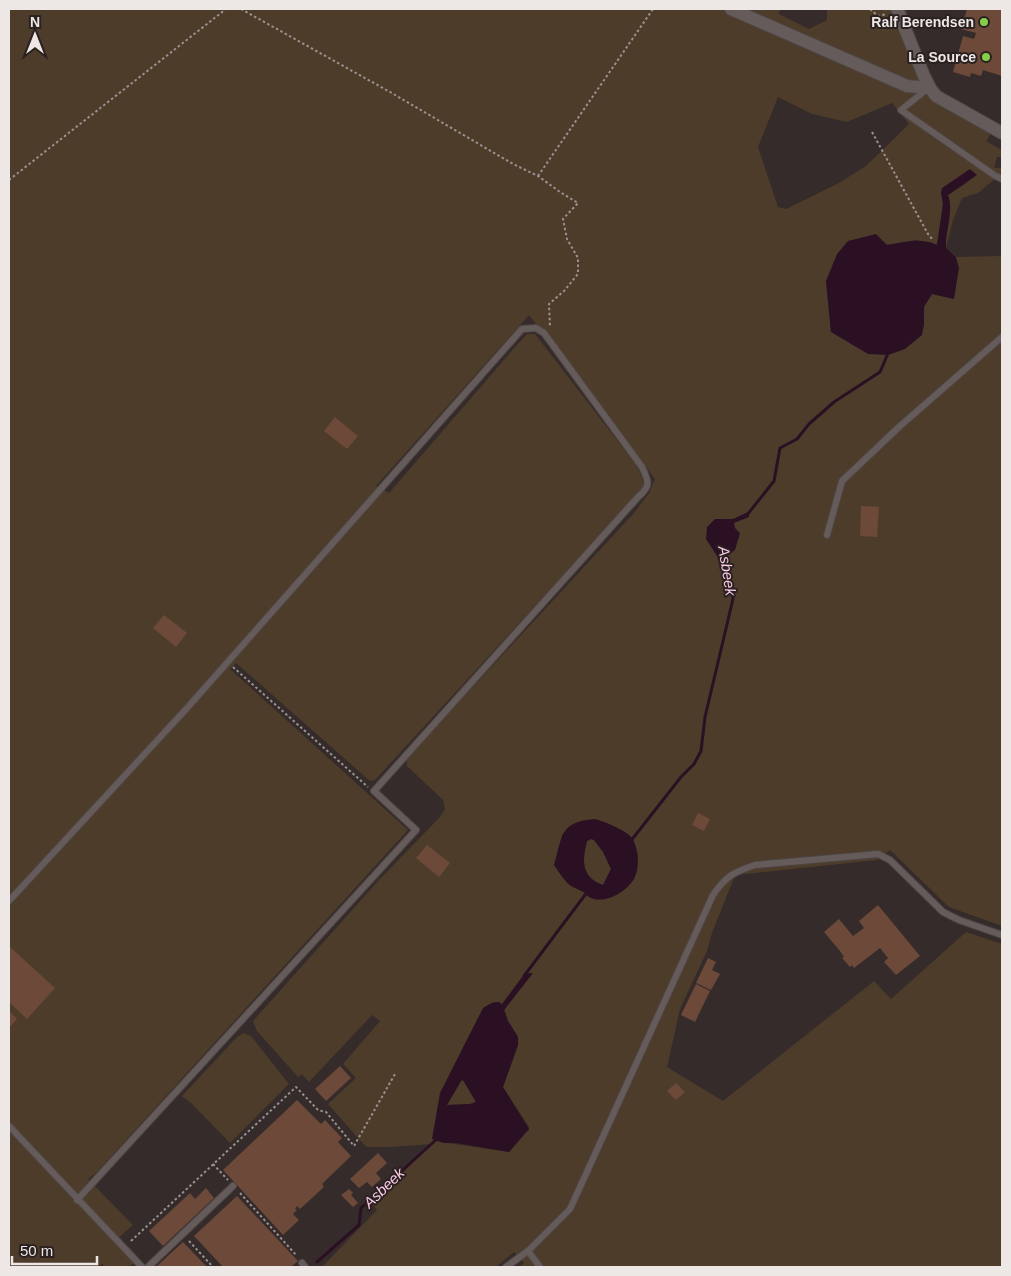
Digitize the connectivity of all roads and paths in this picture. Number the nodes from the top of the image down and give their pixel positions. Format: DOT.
graph roads {
  1 [pos="226,9"];
  2 [pos="241,9"];
  3 [pos="653,9"];
  4 [pos="730,9"];
  5 [pos="897,9"];
  6 [pos="930,88"];
  7 [pos="872,132"];
  8 [pos="1002,133"];
  9 [pos="538,176"];
  10 [pos="1002,179"];
  11 [pos="9,180"];
  12 [pos="933,240"];
  13 [pos="1002,337"];
  14 [pos="552,344"];
  15 [pos="828,535"];
  16 [pos="228,662"];
  17 [pos="374,792"];
  18 [pos="9,901"];
  19 [pos="1002,935"];
  20 [pos="395,1074"];
  21 [pos="9,1126"];
  22 [pos="213,1164"];
  23 [pos="234,1186"];
  24 [pos="77,1200"];
  25 [pos="183,1234"];
  26 [pos="124,1248"];
  27 [pos="528,1251"];
  28 [pos="303,1265"];
  29 [pos="142,1267"];
  30 [pos="148,1267"];
  31 [pos="213,1267"];
  32 [pos="506,1267"];
  33 [pos="540,1267"];
  1 -- 11 [label="path"];
  2 -- 9 [label="path"];
  3 -- 9 [label="path"];
  4 -- 6 [label="street"];
  5 -- 6 [label="street"];
  6 -- 8 [label="street"];
  6 -- 10 [label="lane"];
  7 -- 12 [label="path"];
  9 -- 14 [label="path"];
  13 -- 15 [label="lane"];
  14 -- 16 [label="lane"];
  14 -- 17 [label="lane"];
  16 -- 17 [label="path"];
  16 -- 18 [label="lane"];
  17 -- 24 [label="lane"];
  19 -- 27 [label="lane"];
  20 -- 22 [label="path"];
  21 -- 24 [label="lane"];
  22 -- 23 [label="path"];
  22 -- 26 [label="path"];
  23 -- 25 [label="lane"];
  23 -- 28 [label="path"];
  24 -- 26 [label="lane"];
  25 -- 30 [label="lane"];
  25 -- 31 [label="path"];
  26 -- 29 [label="lane"];
  27 -- 32 [label="lane"];
  27 -- 33 [label="lane"];
}
